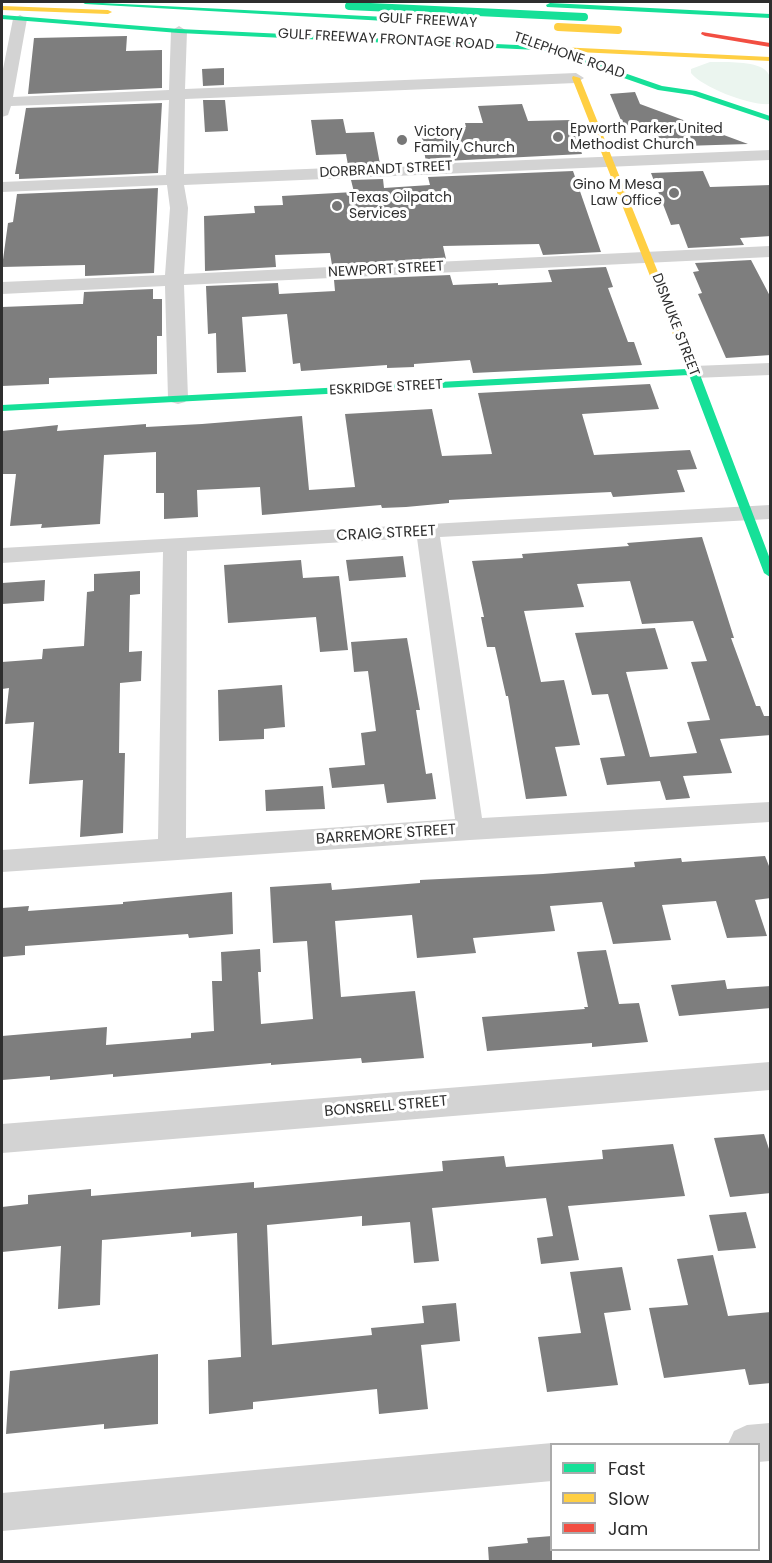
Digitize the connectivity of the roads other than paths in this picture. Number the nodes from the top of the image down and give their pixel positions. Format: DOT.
graph roads {
  1 [pos="85,2"];
  2 [pos="255,2"];
  3 [pos="373,2"];
  4 [pos="412,2"];
  5 [pos="456,2"];
  6 [pos="480,2"];
  7 [pos="498,2"];
  8 [pos="2,8"];
  9 [pos="771,9"];
  10 [pos="235,11"];
  11 [pos="349,11"];
  12 [pos="714,14"];
  13 [pos="771,16"];
  14 [pos="2,17"];
  15 [pos="423,22"];
  16 [pos="19,23"];
  17 [pos="529,27"];
  18 [pos="771,27"];
  19 [pos="2,28"];
  20 [pos="624,30"];
  21 [pos="179,31"];
  22 [pos="440,31"];
  23 [pos="550,35"];
  24 [pos="771,38"];
  25 [pos="410,41"];
  26 [pos="771,45"];
  27 [pos="542,47"];
  28 [pos="592,49"];
  29 [pos="655,53"];
  30 [pos="714,56"];
  31 [pos="574,58"];
  32 [pos="771,59"];
  33 [pos="616,72"];
  34 [pos="681,74"];
  35 [pos="576,78"];
  36 [pos="693,93"];
  37 [pos="179,94"];
  38 [pos="2,105"];
  39 [pos="771,119"];
  40 [pos="771,155"];
  41 [pos="610,160"];
  42 [pos="175,180"];
  43 [pos="2,187"];
  44 [pos="771,252"];
  45 [pos="649,257"];
  46 [pos="174,280"];
  47 [pos="2,288"];
  48 [pos="771,369"];
  49 [pos="694,372"];
  50 [pos="178,398"];
  51 [pos="2,408"];
  52 [pos="771,512"];
  53 [pos="746,513"];
  54 [pos="428,532"];
  55 [pos="174,544"];
  56 [pos="2,555"];
  57 [pos="771,573"];
  58 [pos="771,812"];
  59 [pos="470,829"];
  60 [pos="172,850"];
  61 [pos="2,861"];
  62 [pos="771,1076"];
  63 [pos="2,1139"];
  64 [pos="550,1462"];
  65 [pos="2,1512"];
  1 -- 10 [label="main road, GULF FREEWAY"];
  2 -- 11 [label="main road, GULF FREEWAY"];
  3 -- 15 [label="main road"];
  4 -- 27 [label="main road, TELEPHONE ROAD"];
  5 -- 17 [label="main road, TELEPHONE ROAD"];
  6 -- 12 [label="main road, GULF FREEWAY"];
  7 -- 29 [label="main road"];
  8 -- 10 [label="main road"];
  9 -- 12 [label="main road"];
  10 -- 11 [label="main road, GULF FREEWAY"];
  11 -- 18 [label="main road, GULF FREEWAY, bridge"];
  11 -- 20 [label="main road, GULF FREEWAY, bridge"];
  12 -- 13 [label="main road, GULF FREEWAY"];
  14 -- 16 [label="main road, GULF FREEWAY FRONTAGE ROAD"];
  16 -- 19 [label="street"];
  16 -- 21 [label="main road, GULF FREEWAY FRONTAGE ROAD"];
  16 -- 38 [label="street"];
  21 -- 25 [label="main road, GULF FREEWAY FRONTAGE ROAD"];
  21 -- 37 [label="street"];
  22 -- 25 [label="main road"];
  23 -- 28 [label="main road, TELEPHONE ROAD"];
  24 -- 26 [label="main road"];
  25 -- 27 [label="main road, GULF FREEWAY FRONTAGE ROAD"];
  27 -- 28 [label="main road, GULF FREEWAY FRONTAGE ROAD"];
  27 -- 31 [label="main road, TELEPHONE ROAD"];
  28 -- 29 [label="main road, GULF FREEWAY FRONTAGE ROAD"];
  28 -- 34 [label="main road, TELEPHONE ROAD"];
  29 -- 30 [label="main road, GULF FREEWAY FRONTAGE ROAD"];
  30 -- 32 [label="main road, GULF FREEWAY FRONTAGE ROAD"];
  30 -- 34 [label="main road"];
  31 -- 33 [label="main road, TELEPHONE ROAD"];
  31 -- 35 [label="main road, DISMUKE STREET"];
  33 -- 35 [label="main road"];
  33 -- 36 [label="main road, TELEPHONE ROAD"];
  34 -- 36 [label="main road, TELEPHONE ROAD"];
  35 -- 37 [label="street"];
  35 -- 41 [label="main road, DISMUKE STREET"];
  36 -- 39 [label="main road, TELEPHONE ROAD"];
  37 -- 38 [label="street"];
  37 -- 42 [label="street"];
  40 -- 41 [label="street, DORBRANDT STREET"];
  41 -- 42 [label="street, DORBRANDT STREET"];
  41 -- 45 [label="main road, DISMUKE STREET"];
  42 -- 43 [label="street, DORBRANDT STREET"];
  42 -- 46 [label="street"];
  44 -- 45 [label="street, NEWPORT STREET"];
  45 -- 46 [label="street, NEWPORT STREET"];
  45 -- 49 [label="main road, DISMUKE STREET"];
  46 -- 47 [label="street, NEWPORT STREET"];
  46 -- 50 [label="street"];
  48 -- 49 [label="street, ESKRIDGE STREET"];
  49 -- 50 [label="main road, ESKRIDGE STREET"];
  49 -- 53 [label="main road, DISMUKE STREET"];
  50 -- 51 [label="main road, ESKRIDGE STREET"];
  52 -- 53 [label="street, CRAIG STREET"];
  53 -- 54 [label="street, CRAIG STREET"];
  53 -- 57 [label="main road, DISMUKE STREET"];
  54 -- 55 [label="street, CRAIG STREET"];
  54 -- 59 [label="street"];
  55 -- 56 [label="street, CRAIG STREET"];
  55 -- 60 [label="street"];
  58 -- 59 [label="street, BARREMORE STREET"];
  59 -- 60 [label="street, BARREMORE STREET"];
  60 -- 61 [label="street, BARREMORE STREET"];
  62 -- 63 [label="street, BONSRELL STREET"];
  64 -- 65 [label="street"];
}
